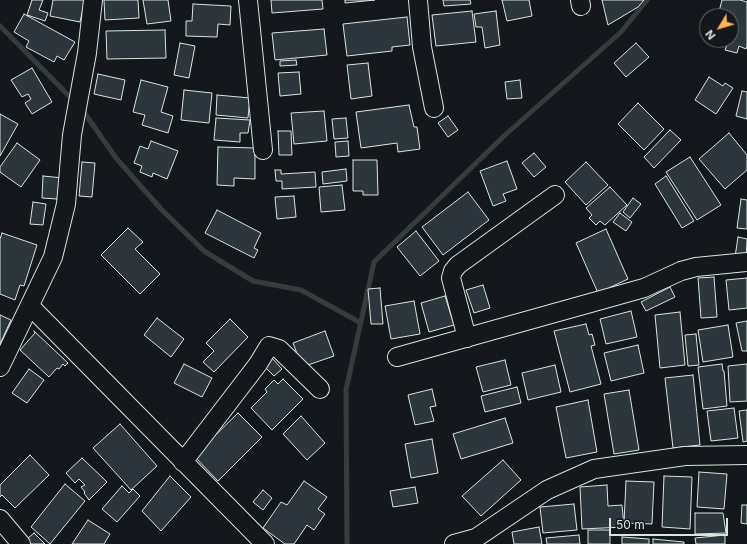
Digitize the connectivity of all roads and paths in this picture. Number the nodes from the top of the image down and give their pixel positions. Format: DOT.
graph roads {
  1 [pos="93,0"];
  2 [pos="248,0"];
  3 [pos="418,0"];
  4 [pos="434,108"];
  5 [pos="263,150"];
  6 [pos="555,195"];
  7 [pos="747,262"];
  8 [pos="30,306"];
  9 [pos="467,338"];
  10 [pos="397,357"];
  11 [pos="0,367"];
  12 [pos="320,389"];
  13 [pos="747,455"];
  14 [pos="183,462"];
  15 [pos="0,519"];
  16 [pos="21,544"];
  17 [pos="265,544"];
  18 [pos="454,544"];
  1 -- 8 [label="street"];
  2 -- 5 [label="street"];
  3 -- 4 [label="street"];
  6 -- 9 [label="street"];
  7 -- 9 [label="street"];
  8 -- 11 [label="street"];
  8 -- 14 [label="street"];
  9 -- 10 [label="street"];
  12 -- 14 [label="street"];
  13 -- 18 [label="street"];
  14 -- 17 [label="street"];
  15 -- 16 [label="street"];
}
